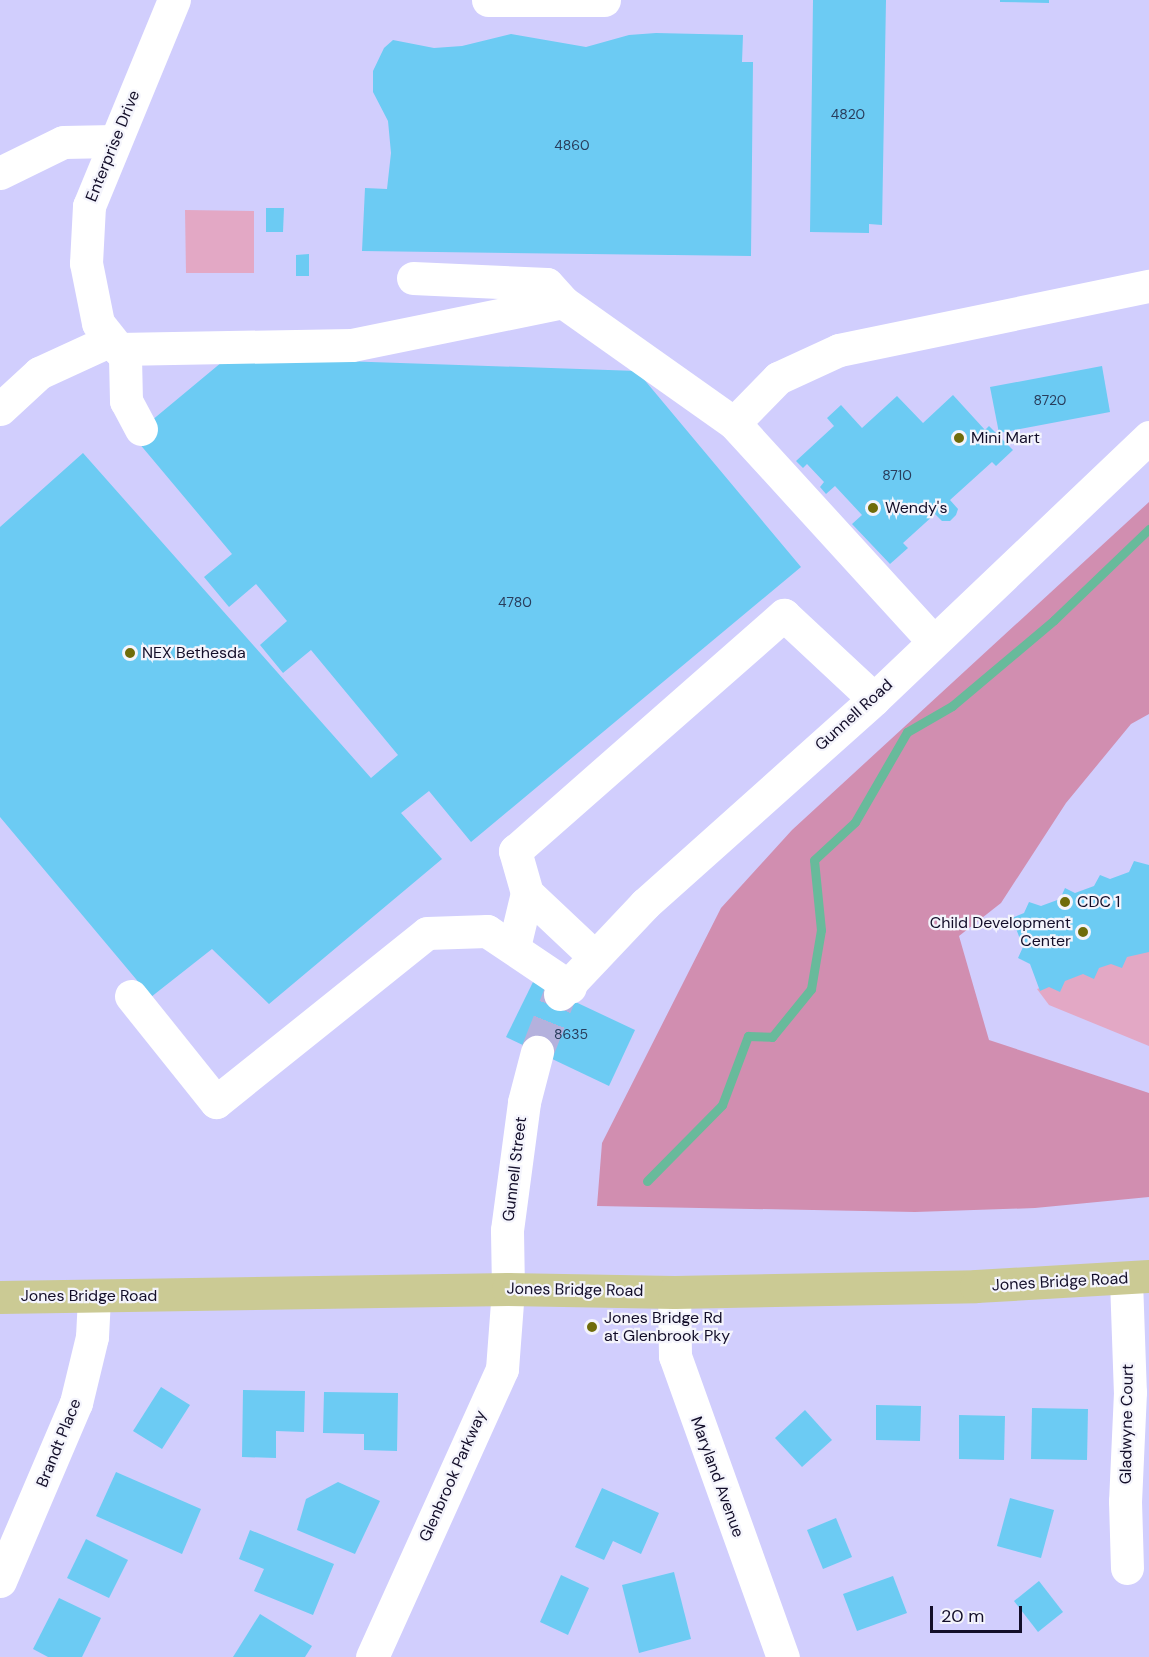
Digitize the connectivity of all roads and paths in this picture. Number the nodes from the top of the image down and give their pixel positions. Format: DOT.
graph roads {
  1 [pos="174,0"];
  2 [pos="488,0"];
  3 [pos="604,0"];
  4 [pos="114,141"];
  5 [pos="0,173"];
  6 [pos="413,278"];
  7 [pos="1149,286"];
  8 [pos="562,302"];
  9 [pos="114,344"];
  10 [pos="0,409"];
  11 [pos="734,423"];
  12 [pos="141,429"];
  13 [pos="1149,437"];
  14 [pos="933,641"];
  15 [pos="874,699"];
  16 [pos="527,893"];
  17 [pos="514,947"];
  18 [pos="595,957"];
  19 [pos="131,996"];
  20 [pos="537,1052"];
  21 [pos="1137,1278"];
  22 [pos="508,1288"];
  23 [pos="674,1292"];
  24 [pos="0,1297"];
  25 [pos="94,1297"];
  26 [pos="1127,1568"];
  27 [pos="0,1581"];
  28 [pos="372,1657"];
  29 [pos="783,1657"];
  1 -- 4 [label="street, Enterprise Drive"];
  2 -- 3 [label="street"];
  4 -- 5 [label="street"];
  4 -- 9 [label="street, Enterprise Drive"];
  6 -- 8 [label="street"];
  7 -- 11 [label="street"];
  8 -- 9 [label="street"];
  8 -- 11 [label="street"];
  9 -- 10 [label="street"];
  9 -- 12 [label="street, Enterprise Drive"];
  11 -- 14 [label="street"];
  13 -- 14 [label="street, Gunnell Road"];
  14 -- 15 [label="street, Gunnell Road"];
  15 -- 16 [label="street"];
  15 -- 18 [label="street, Gunnell Road"];
  16 -- 17 [label="street"];
  16 -- 18 [label="street"];
  17 -- 18 [label="street, Gunnell Road"];
  17 -- 19 [label="street"];
  20 -- 22 [label="street, Gunnell Street"];
  21 -- 23 [label="main road, Jones Bridge Road"];
  21 -- 26 [label="street, Gladwyne Court"];
  22 -- 23 [label="main road, Jones Bridge Road"];
  22 -- 25 [label="main road, Jones Bridge Road"];
  22 -- 28 [label="street, Glenbrook Parkway"];
  23 -- 29 [label="street, Maryland Avenue"];
  24 -- 25 [label="main road, Jones Bridge Road"];
  25 -- 27 [label="street, Brandt Place"];
}
